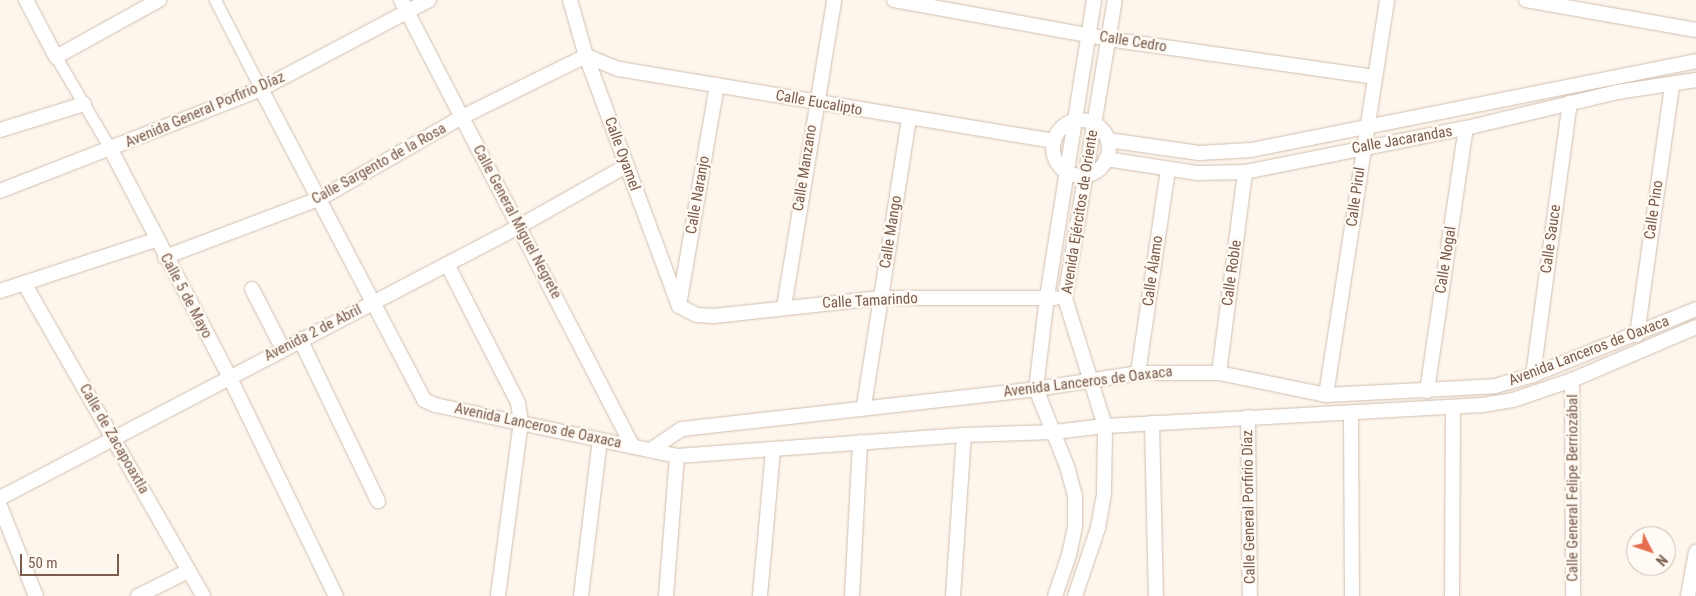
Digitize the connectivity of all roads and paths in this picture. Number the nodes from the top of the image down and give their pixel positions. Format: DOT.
graph roads {
  1 [pos="26,0"];
  2 [pos="159,0"];
  3 [pos="215,0"];
  4 [pos="429,0"];
  5 [pos="570,0"];
  6 [pos="834,0"];
  7 [pos="894,0"];
  8 [pos="1094,0"];
  9 [pos="1115,0"];
  10 [pos="1387,0"];
  11 [pos="1526,0"];
  12 [pos="404,6"];
  13 [pos="1696,30"];
  14 [pos="1088,34"];
  15 [pos="1108,39"];
  16 [pos="586,56"];
  17 [pos="56,57"];
  18 [pos="1696,60"];
  19 [pos="1374,77"];
  20 [pos="1616,77"];
  21 [pos="1696,80"];
  22 [pos="717,85"];
  23 [pos="1672,85"];
  24 [pos="261,89"];
  25 [pos="1617,92"];
  26 [pos="1518,97"];
  27 [pos="1570,103"];
  28 [pos="84,104"];
  29 [pos="815,104"];
  30 [pos="1519,115"];
  31 [pos="462,117"];
  32 [pos="909,119"];
  33 [pos="1075,121"];
  34 [pos="1094,124"];
  35 [pos="1367,126"];
  36 [pos="1466,128"];
  37 [pos="0,130"];
  38 [pos="1108,140"];
  39 [pos="1054,141"];
  40 [pos="1363,146"];
  41 [pos="111,150"];
  42 [pos="1199,153"];
  43 [pos="1106,159"];
  44 [pos="626,166"];
  45 [pos="1168,169"];
  46 [pos="1067,172"];
  47 [pos="1198,172"];
  48 [pos="1245,172"];
  49 [pos="1086,175"];
  50 [pos="0,191"];
  51 [pos="321,198"];
  52 [pos="520,226"];
  53 [pos="156,240"];
  54 [pos="165,258"];
  55 [pos="447,264"];
  56 [pos="24,282"];
  57 [pos="252,289"];
  58 [pos="0,291"];
  59 [pos="1047,297"];
  60 [pos="880,298"];
  61 [pos="1065,298"];
  62 [pos="375,301"];
  63 [pos="679,306"];
  64 [pos="784,307"];
  65 [pos="1696,309"];
  66 [pos="1696,327"];
  67 [pos="1637,335"];
  68 [pos="300,339"];
  69 [pos="283,349"];
  70 [pos="1138,373"];
  71 [pos="1218,373"];
  72 [pos="1532,374"];
  73 [pos="229,376"];
  74 [pos="1090,380"];
  75 [pos="1572,380"];
  76 [pos="1036,389"];
  77 [pos="1427,391"];
  78 [pos="1326,395"];
  79 [pos="864,406"];
  80 [pos="1453,408"];
  81 [pos="1351,413"];
  82 [pos="1248,417"];
  83 [pos="521,421"];
  84 [pos="1152,424"];
  85 [pos="1104,426"];
  86 [pos="1054,432"];
  87 [pos="964,435"];
  88 [pos="115,437"];
  89 [pos="600,440"];
  90 [pos="860,442"];
  91 [pos="632,445"];
  92 [pos="652,449"];
  93 [pos="773,450"];
  94 [pos="677,456"];
  95 [pos="0,498"];
  96 [pos="378,501"];
  97 [pos="0,506"];
  98 [pos="1696,552"];
  99 [pos="188,571"];
  100 [pos="36,596"];
  101 [pos="138,596"];
  102 [pos="202,596"];
  103 [pos="336,596"];
  104 [pos="498,596"];
  105 [pos="582,596"];
  106 [pos="666,596"];
  107 [pos="760,596"];
  108 [pos="852,596"];
  109 [pos="953,596"];
  110 [pos="1055,596"];
  111 [pos="1075,596"];
  112 [pos="1156,596"];
  113 [pos="1250,596"];
  114 [pos="1352,596"];
  115 [pos="1452,596"];
  116 [pos="1573,596"];
  117 [pos="1688,596"];
  1 -- 17 [label="street, Calle 5 de Mayo"];
  2 -- 17 [label="street"];
  3 -- 24 [label="street"];
  4 -- 12 [label="street, Avenida General Porfirio Díaz"];
  5 -- 16 [label="street, Calle Oyamel"];
  6 -- 29 [label="street, Calle Manzano"];
  7 -- 14 [label="street, Calle Cedro"];
  8 -- 14 [label="street, Avenida Ejércitos de Oriente"];
  9 -- 15 [label="street, Avenida Ejércitos de Oriente"];
  10 -- 19 [label="street, Calle Pirul"];
  11 -- 13 [label="street"];
  12 -- 24 [label="street, Avenida General Porfirio Díaz"];
  12 -- 31 [label="street, Calle General Miguel Negrete"];
  14 -- 15 [label="street, Calle Cedro"];
  14 -- 33 [label="street, Avenida Ejércitos de Oriente"];
  15 -- 19 [label="street, Calle Cedro"];
  15 -- 34 [label="street, Avenida Ejércitos de Oriente"];
  16 -- 22 [label="street, Calle Eucalipto"];
  16 -- 31 [label="street, Calle Sargento de la Rosa"];
  16 -- 44 [label="street, Calle Oyamel"];
  17 -- 28 [label="street, Calle 5 de Mayo"];
  18 -- 20 [label="street, Calle Jacarandas"];
  19 -- 35 [label="street, Calle Pirul"];
  20 -- 25 [label="street"];
  20 -- 26 [label="street, Calle Jacarandas"];
  21 -- 23 [label="street, Calle Jacarandas"];
  22 -- 29 [label="street, Calle Eucalipto"];
  22 -- 63 [label="street, Calle Naranjo"];
  23 -- 25 [label="street, Calle Jacarandas"];
  23 -- 67 [label="street, Calle Pino"];
  24 -- 41 [label="street, Avenida General Porfirio Díaz"];
  24 -- 51 [label="street"];
  25 -- 27 [label="street, Calle Jacarandas"];
  26 -- 30 [label="street"];
  26 -- 35 [label="street, Calle Jacarandas"];
  27 -- 30 [label="street, Calle Jacarandas"];
  27 -- 72 [label="street, Calle Sauce"];
  28 -- 37 [label="street"];
  28 -- 41 [label="street, Calle 5 de Mayo"];
  29 -- 32 [label="street, Calle Eucalipto"];
  29 -- 64 [label="street, Calle Manzano"];
  30 -- 36 [label="street, Calle Jacarandas"];
  31 -- 51 [label="street, Calle Sargento de la Rosa"];
  31 -- 52 [label="street, Calle General Miguel Negrete"];
  32 -- 39 [label="street, Calle Eucalipto"];
  32 -- 60 [label="street, Calle Mango"];
  33 -- 34 [label="street"];
  33 -- 39 [label="street"];
  33 -- 46 [label="street, Avenida Ejércitos de Oriente"];
  34 -- 38 [label="street"];
  34 -- 49 [label="street, Avenida Ejércitos de Oriente"];
  35 -- 40 [label="street, Calle Pirul"];
  35 -- 42 [label="street, Calle Jacarandas"];
  36 -- 40 [label="street, Calle Jacarandas"];
  36 -- 77 [label="street, Calle Nogal"];
  38 -- 42 [label="street, Calle Jacarandas"];
  38 -- 43 [label="street"];
  39 -- 46 [label="street"];
  40 -- 48 [label="street, Calle Jacarandas"];
  40 -- 78 [label="street, Calle Pirul"];
  41 -- 50 [label="street, Avenida General Porfirio Díaz"];
  41 -- 53 [label="street, Calle 5 de Mayo"];
  42 -- 47 [label="street"];
  43 -- 45 [label="street, Calle Jacarandas"];
  43 -- 49 [label="street"];
  44 -- 52 [label="street, Avenida 2 de Abril"];
  44 -- 63 [label="street, Calle Oyamel"];
  45 -- 47 [label="street, Calle Jacarandas"];
  45 -- 70 [label="street, Calle Álamo"];
  46 -- 49 [label="street"];
  46 -- 59 [label="street, Avenida Ejércitos de Oriente"];
  47 -- 48 [label="street, Calle Jacarandas"];
  48 -- 71 [label="street, Calle Roble"];
  49 -- 61 [label="street, Avenida Ejércitos de Oriente"];
  51 -- 54 [label="street, Calle Sargento de la Rosa"];
  51 -- 62 [label="street"];
  52 -- 55 [label="street, Avenida 2 de Abril"];
  52 -- 91 [label="street, Calle General Miguel Negrete"];
  53 -- 54 [label="street, Calle 5 de Mayo"];
  53 -- 56 [label="street"];
  54 -- 73 [label="street, Calle 5 de Mayo"];
  55 -- 62 [label="street, Avenida 2 de Abril"];
  55 -- 83 [label="street"];
  56 -- 58 [label="street"];
  56 -- 88 [label="street, Calle de Zacapoaxtla"];
  57 -- 69 [label="street"];
  59 -- 60 [label="street, Calle Tamarindo"];
  59 -- 61 [label="street, Calle Tamarindo"];
  59 -- 76 [label="street, Avenida Ejércitos de Oriente"];
  60 -- 64 [label="street, Calle Tamarindo"];
  60 -- 79 [label="street, Calle Mango"];
  61 -- 74 [label="street, Avenida Ejércitos de Oriente"];
  62 -- 68 [label="street, Avenida 2 de Abril"];
  62 -- 83 [label="street, Avenida Lanceros de Oaxaca"];
  63 -- 64 [label="street, Calle Tamarindo"];
  65 -- 67 [label="street, Avenida Lanceros de Oaxaca"];
  66 -- 75 [label="street, Avenida Lanceros de Oaxaca"];
  67 -- 72 [label="street, Avenida Lanceros de Oaxaca"];
  68 -- 69 [label="street, Avenida 2 de Abril"];
  68 -- 96 [label="street"];
  69 -- 73 [label="street, Avenida 2 de Abril"];
  70 -- 71 [label="street, Avenida Lanceros de Oaxaca"];
  70 -- 74 [label="street, Avenida Lanceros de Oaxaca"];
  71 -- 78 [label="street, Avenida Lanceros de Oaxaca"];
  72 -- 77 [label="street, Avenida Lanceros de Oaxaca"];
  73 -- 88 [label="street, Avenida 2 de Abril"];
  73 -- 103 [label="street, Calle 5 de Mayo"];
  74 -- 76 [label="street, Avenida Lanceros de Oaxaca"];
  74 -- 85 [label="street, Avenida Ejércitos de Oriente"];
  75 -- 80 [label="street, Avenida Lanceros de Oaxaca"];
  75 -- 116 [label="street, Calle General Felipe Berriozábal"];
  76 -- 79 [label="street, Avenida Lanceros de Oaxaca"];
  76 -- 86 [label="street, Avenida Ejércitos de Oriente"];
  77 -- 78 [label="street, Avenida Lanceros de Oaxaca"];
  79 -- 92 [label="street, Avenida Lanceros de Oaxaca"];
  80 -- 81 [label="street, Avenida Lanceros de Oaxaca"];
  80 -- 115 [label="street"];
  81 -- 82 [label="street, Avenida Lanceros de Oaxaca"];
  81 -- 114 [label="street"];
  82 -- 84 [label="street, Avenida Lanceros de Oaxaca"];
  82 -- 113 [label="street, Calle General Porfirio Díaz"];
  83 -- 89 [label="street, Avenida Lanceros de Oaxaca"];
  83 -- 104 [label="street"];
  84 -- 85 [label="street, Avenida Lanceros de Oaxaca"];
  84 -- 112 [label="street"];
  85 -- 86 [label="street, Avenida Lanceros de Oaxaca"];
  85 -- 111 [label="street, Avenida Ejércitos de Oriente"];
  86 -- 87 [label="street, Avenida Lanceros de Oaxaca"];
  86 -- 110 [label="street, Avenida Ejércitos de Oriente"];
  87 -- 90 [label="street, Avenida Lanceros de Oaxaca"];
  87 -- 109 [label="street"];
  88 -- 95 [label="street, Avenida 2 de Abril"];
  88 -- 99 [label="street, Calle de Zacapoaxtla"];
  89 -- 91 [label="street, Avenida Lanceros de Oaxaca"];
  89 -- 105 [label="street"];
  90 -- 93 [label="street, Avenida Lanceros de Oaxaca"];
  90 -- 108 [label="street"];
  91 -- 92 [label="street, Avenida Lanceros de Oaxaca"];
  92 -- 94 [label="street, Avenida Lanceros de Oaxaca"];
  93 -- 94 [label="street, Avenida Lanceros de Oaxaca"];
  93 -- 107 [label="street"];
  94 -- 106 [label="street"];
  97 -- 100 [label="street"];
  98 -- 117 [label="street"];
  99 -- 101 [label="street"];
  99 -- 102 [label="street, Calle de Zacapoaxtla"];
}
